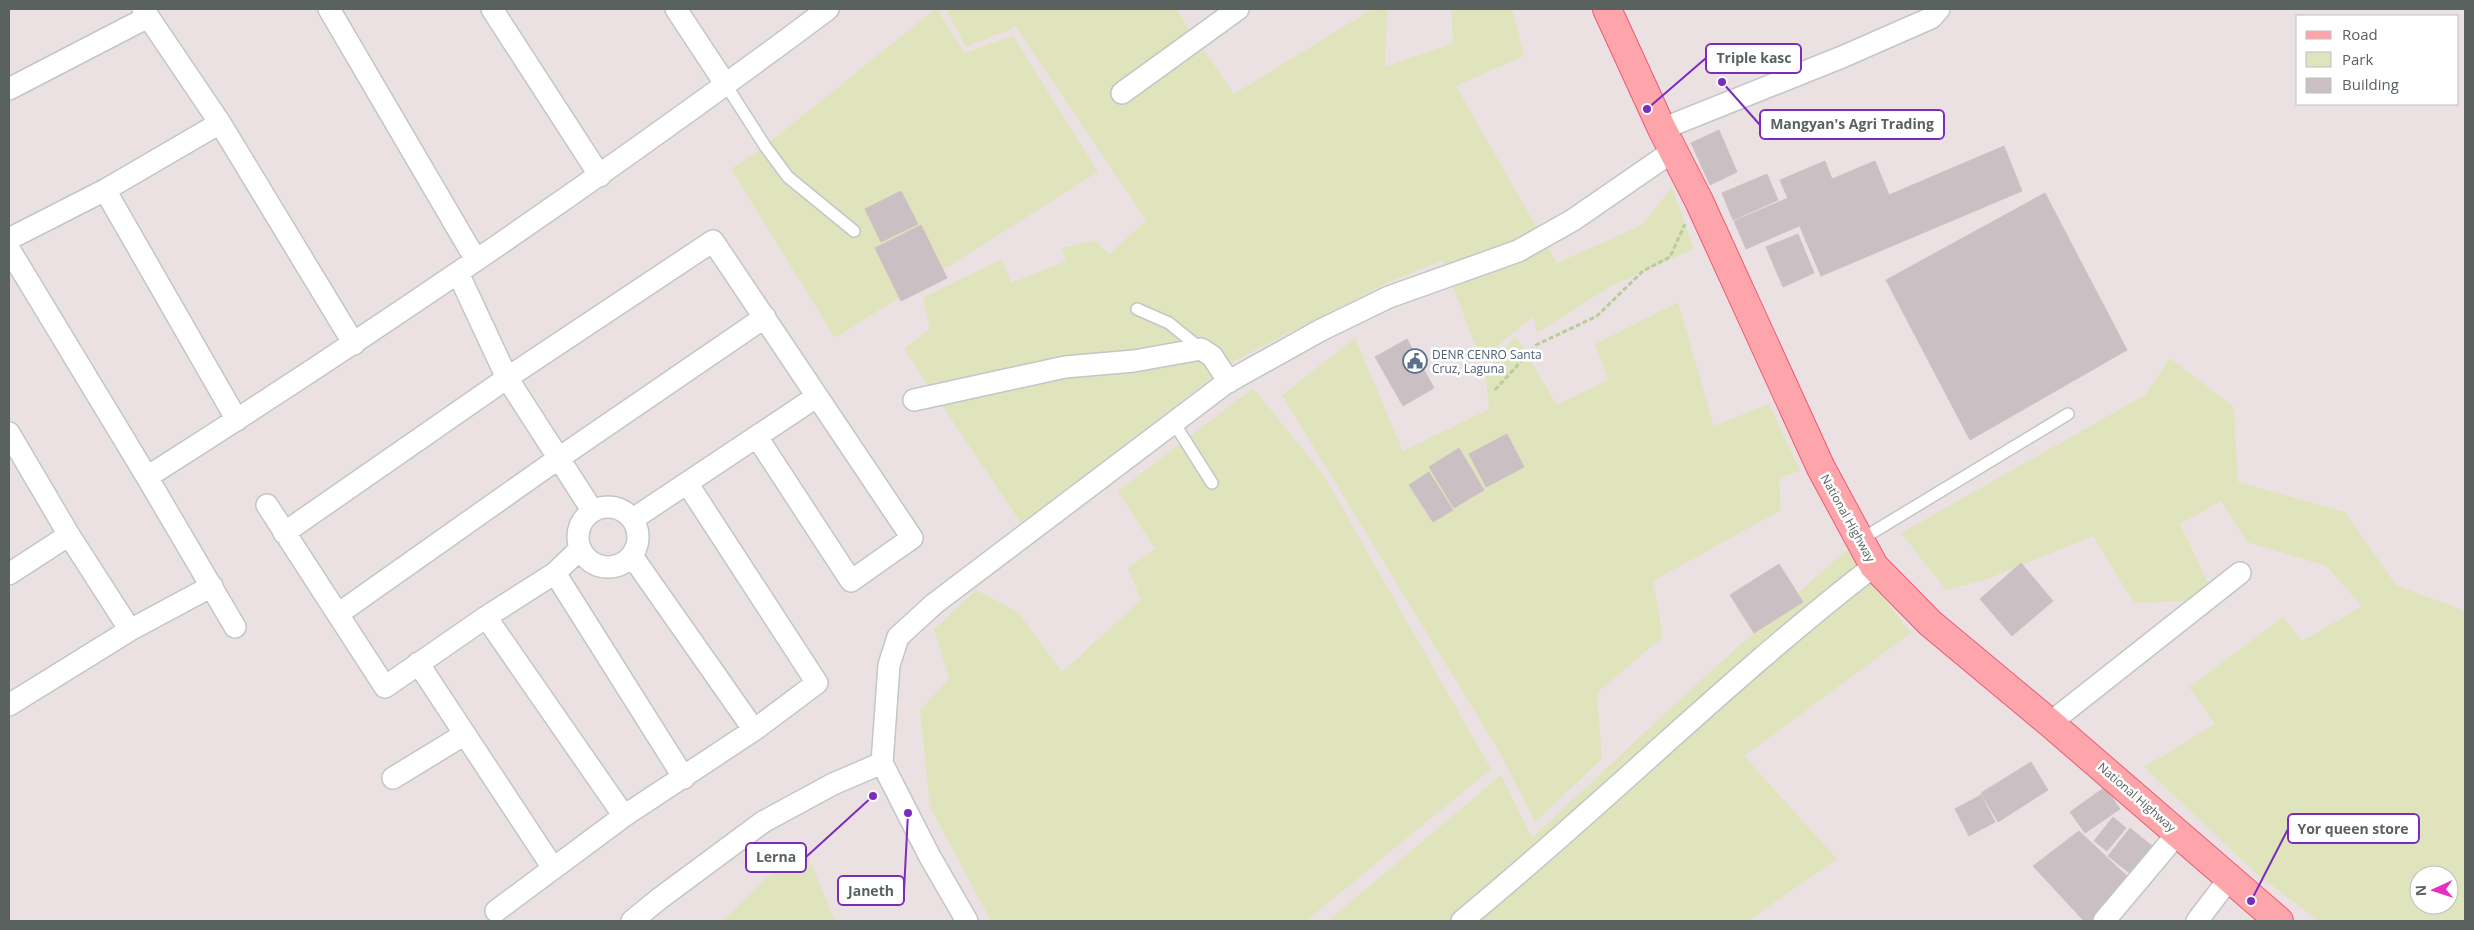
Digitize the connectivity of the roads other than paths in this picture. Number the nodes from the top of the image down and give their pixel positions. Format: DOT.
graph roads {
  1 [pos="329,9"];
  2 [pos="492,9"];
  3 [pos="676,9"];
  4 [pos="828,9"];
  5 [pos="1238,9"];
  6 [pos="1607,9"];
  7 [pos="1939,9"];
  8 [pos="145,13"];
  9 [pos="726,85"];
  10 [pos="9,89"];
  11 [pos="1122,93"];
  12 [pos="220,123"];
  13 [pos="1667,140"];
  14 [pos="600,176"];
  15 [pos="105,190"];
  16 [pos="854,231"];
  17 [pos="9,239"];
  18 [pos="9,249"];
  19 [pos="476,260"];
  20 [pos="458,273"];
  21 [pos="1137,309"];
  22 [pos="765,317"];
  23 [pos="354,344"];
  24 [pos="1201,349"];
  25 [pos="507,378"];
  26 [pos="1229,382"];
  27 [pos="816,397"];
  28 [pos="914,400"];
  29 [pos="2068,414"];
  30 [pos="237,420"];
  31 [pos="1174,422"];
  32 [pos="757,437"];
  33 [pos="10,439"];
  34 [pos="559,458"];
  35 [pos="148,477"];
  36 [pos="687,483"];
  37 [pos="1212,483"];
  38 [pos="267,505"];
  39 [pos="592,510"];
  40 [pos="633,519"];
  41 [pos="284,533"];
  42 [pos="69,535"];
  43 [pos="1860,540"];
  44 [pos="580,549"];
  45 [pos="632,556"];
  46 [pos="1874,566"];
  47 [pos="555,573"];
  48 [pos="2240,573"];
  49 [pos="9,574"];
  50 [pos="212,586"];
  51 [pos="338,614"];
  52 [pos="486,616"];
  53 [pos="235,627"];
  54 [pos="130,630"];
  55 [pos="418,663"];
  56 [pos="9,705"];
  57 [pos="2050,723"];
  58 [pos="754,730"];
  59 [pos="465,734"];
  60 [pos="882,763"];
  61 [pos="393,778"];
  62 [pos="684,778"];
  63 [pos="624,816"];
  64 [pos="2178,833"];
  65 [pos="553,868"];
  66 [pos="2229,879"];
  67 [pos="496,911"];
  68 [pos="632,921"];
  69 [pos="967,921"];
  70 [pos="1462,921"];
  71 [pos="2104,921"];
  72 [pos="2197,921"];
  73 [pos="2279,921"];
  1 -- 19 [label="street"];
  2 -- 14 [label="street"];
  3 -- 9 [label="street"];
  4 -- 9 [label="street"];
  5 -- 11 [label="street"];
  6 -- 13 [label="main road, National Highway"];
  7 -- 13 [label="street"];
  8 -- 10 [label="street"];
  8 -- 12 [label="street"];
  9 -- 14 [label="street"];
  9 -- 16 [label="lane"];
  12 -- 15 [label="street"];
  12 -- 23 [label="street"];
  13 -- 26 [label="street"];
  13 -- 43 [label="main road, National Highway"];
  14 -- 19 [label="street"];
  15 -- 17 [label="street"];
  15 -- 30 [label="street"];
  18 -- 35 [label="street"];
  19 -- 20 [label="street"];
  20 -- 23 [label="street"];
  20 -- 25 [label="street"];
  21 -- 24 [label="lane"];
  22 -- 25 [label="street"];
  22 -- 27 [label="street"];
  22 -- 34 [label="street"];
  23 -- 30 [label="street"];
  24 -- 26 [label="street"];
  24 -- 28 [label="street"];
  25 -- 34 [label="street"];
  25 -- 41 [label="street"];
  26 -- 31 [label="street"];
  27 -- 32 [label="street"];
  27 -- 32 [label="street"];
  29 -- 43 [label="lane"];
  30 -- 35 [label="street"];
  31 -- 37 [label="lane"];
  31 -- 60 [label="street"];
  32 -- 36 [label="street"];
  33 -- 42 [label="street"];
  34 -- 39 [label="street"];
  34 -- 51 [label="street"];
  35 -- 50 [label="street"];
  36 -- 40 [label="street"];
  36 -- 58 [label="street"];
  38 -- 41 [label="street"];
  39 -- 40 [label="street"];
  39 -- 44 [label="street"];
  40 -- 45 [label="street"];
  41 -- 51 [label="street"];
  42 -- 49 [label="street"];
  42 -- 54 [label="street"];
  43 -- 46 [label="main road, National Highway"];
  44 -- 45 [label="street"];
  44 -- 47 [label="street"];
  45 -- 58 [label="street"];
  46 -- 57 [label="main road, National Highway"];
  46 -- 70 [label="street"];
  47 -- 52 [label="street"];
  47 -- 62 [label="street"];
  48 -- 57 [label="street"];
  50 -- 53 [label="street"];
  50 -- 54 [label="street"];
  51 -- 55 [label="street"];
  52 -- 55 [label="street"];
  52 -- 63 [label="street"];
  54 -- 56 [label="street"];
  55 -- 59 [label="street"];
  57 -- 64 [label="main road, National Highway"];
  58 -- 62 [label="street"];
  59 -- 61 [label="street"];
  59 -- 65 [label="street"];
  60 -- 68 [label="street"];
  60 -- 69 [label="street"];
  62 -- 63 [label="street"];
  63 -- 65 [label="street"];
  64 -- 66 [label="main road, National Highway"];
  64 -- 71 [label="street"];
  65 -- 67 [label="street"];
  66 -- 72 [label="street"];
  66 -- 73 [label="main road, National Highway"];
}
